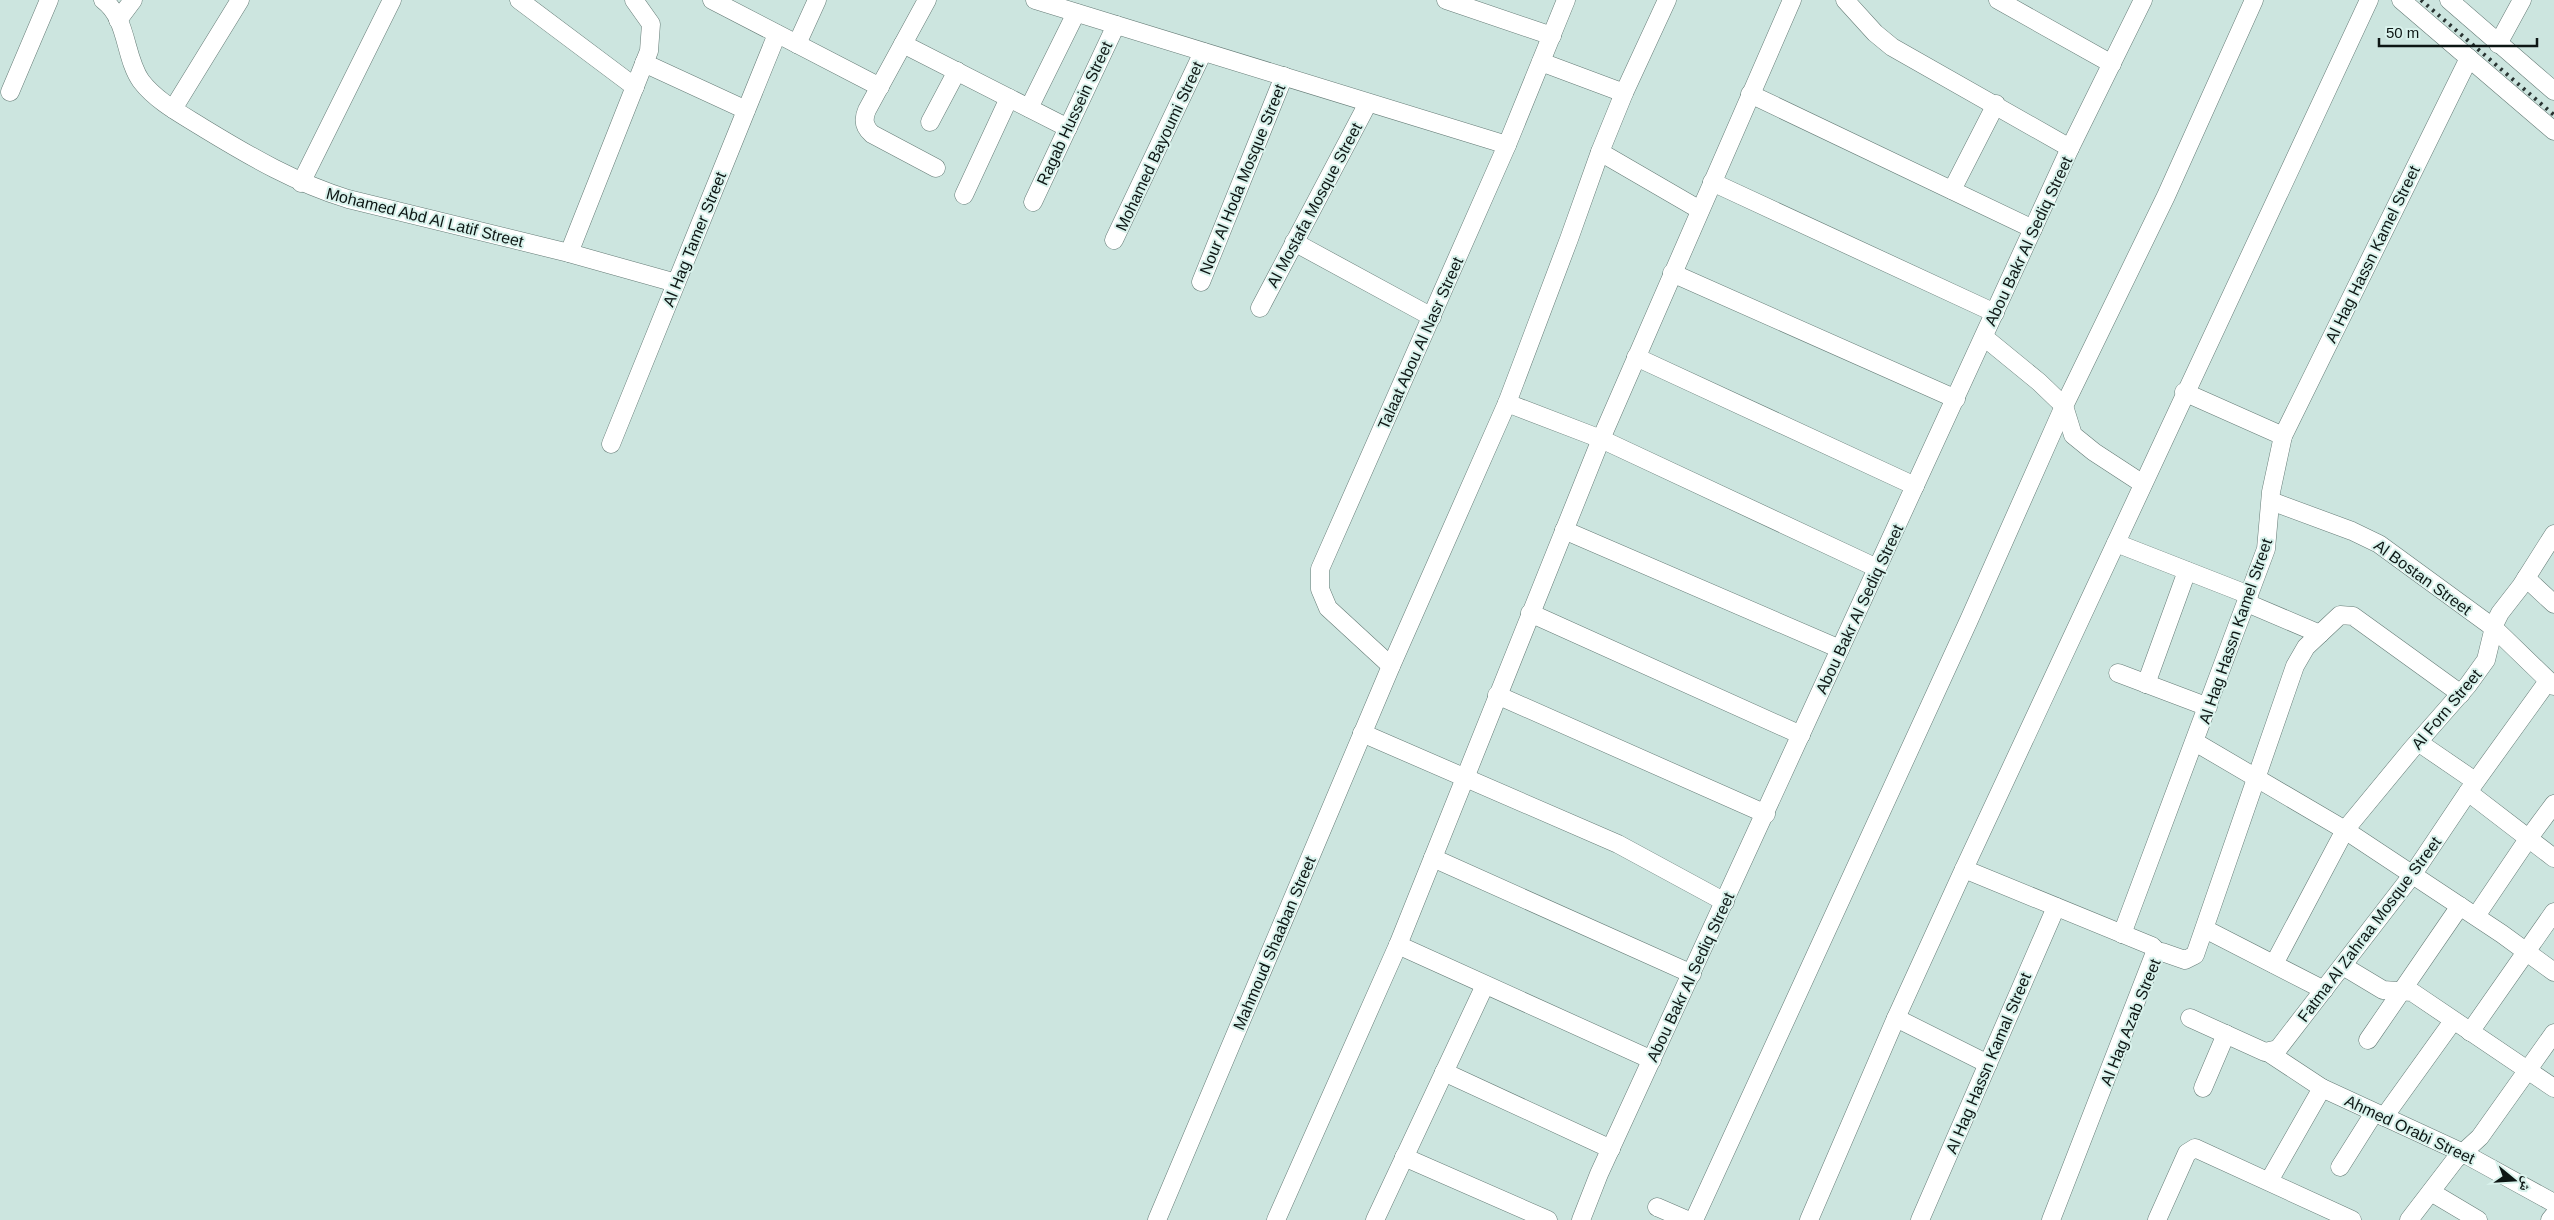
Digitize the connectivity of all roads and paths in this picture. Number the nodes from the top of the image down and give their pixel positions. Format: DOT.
graph roads {
  1 [pos="49,0"];
  2 [pos="103,0"];
  3 [pos="133,0"];
  4 [pos="240,0"];
  5 [pos="392,0"];
  6 [pos="519,0"];
  7 [pos="634,0"];
  8 [pos="712,0"];
  9 [pos="817,0"];
  10 [pos="926,0"];
  11 [pos="1035,0"];
  12 [pos="1446,0"];
  13 [pos="1566,0"];
  14 [pos="1667,0"];
  15 [pos="1792,0"];
  16 [pos="1845,0"];
  17 [pos="1998,0"];
  18 [pos="2143,0"];
  19 [pos="2254,0"];
  20 [pos="2369,0"];
  21 [pos="2401,0"];
  22 [pos="2449,0"];
  23 [pos="2522,0"];
  24 [pos="1076,13"];
  25 [pos="118,20"];
  26 [pos="1116,25"];
  27 [pos="777,34"];
  28 [pos="1552,36"];
  29 [pos="797,44"];
  30 [pos="903,44"];
  31 [pos="2498,44"];
  32 [pos="1203,52"];
  33 [pos="2469,58"];
  34 [pos="1541,62"];
  35 [pos="644,63"];
  36 [pos="2112,64"];
  37 [pos="957,71"];
  38 [pos="1284,76"];
  39 [pos="880,86"];
  40 [pos="635,87"];
  41 [pos="2554,91"];
  42 [pos="10,92"];
  43 [pos="1624,93"];
  44 [pos="1750,94"];
  45 [pos="1010,98"];
  46 [pos="1368,102"];
  47 [pos="1996,104"];
  48 [pos="1028,108"];
  49 [pos="173,109"];
  50 [pos="746,110"];
  51 [pos="930,122"];
  52 [pos="1068,128"];
  53 [pos="2554,131"];
  54 [pos="1507,145"];
  55 [pos="2070,148"];
  56 [pos="1600,152"];
  57 [pos="936,168"];
  58 [pos="1712,182"];
  59 [pos="301,183"];
  60 [pos="1952,190"];
  61 [pos="964,195"];
  62 [pos="1033,202"];
  63 [pos="1700,210"];
  64 [pos="2033,229"];
  65 [pos="1114,240"];
  66 [pos="1294,242"];
  67 [pos="570,253"];
  68 [pos="1672,273"];
  69 [pos="1201,282"];
  70 [pos="676,283"];
  71 [pos="1260,308"];
  72 [pos="1995,313"];
  73 [pos="1432,317"];
  74 [pos="1984,337"];
  75 [pos="1636,357"];
  76 [pos="2184,392"];
  77 [pos="1956,399"];
  78 [pos="1507,403"];
  79 [pos="2064,406"];
  80 [pos="2284,436"];
  81 [pos="1600,439"];
  82 [pos="611,444"];
  83 [pos="2143,484"];
  84 [pos="1915,486"];
  85 [pos="2271,501"];
  86 [pos="1564,530"];
  87 [pos="2554,534"];
  88 [pos="2116,543"];
  89 [pos="1877,568"];
  90 [pos="2187,571"];
  91 [pos="2526,578"];
  92 [pos="2248,599"];
  93 [pos="2554,604"];
  94 [pos="1530,614"];
  95 [pos="2494,628"];
  96 [pos="2320,634"];
  97 [pos="1840,649"];
  98 [pos="1391,666"];
  99 [pos="2118,673"];
  100 [pos="2551,683"];
  101 [pos="2146,684"];
  102 [pos="2461,694"];
  103 [pos="1497,696"];
  104 [pos="2208,707"];
  105 [pos="1362,733"];
  106 [pos="1801,735"];
  107 [pos="2195,742"];
  108 [pos="2418,742"];
  109 [pos="1464,777"];
  110 [pos="2256,779"];
  111 [pos="2472,787"];
  112 [pos="2554,804"];
  113 [pos="1766,814"];
  114 [pos="2345,830"];
  115 [pos="2528,838"];
  116 [pos="1434,858"];
  117 [pos="2554,858"];
  118 [pos="1964,870"];
  119 [pos="2413,874"];
  120 [pos="1725,902"];
  121 [pos="2460,906"];
  122 [pos="2056,907"];
  123 [pos="2554,912"];
  124 [pos="2476,916"];
  125 [pos="2205,929"];
  126 [pos="2122,934"];
  127 [pos="1398,946"];
  128 [pos="2525,951"];
  129 [pos="2158,952"];
  130 [pos="2274,964"];
  131 [pos="2343,966"];
  132 [pos="2554,972"];
  133 [pos="1692,974"];
  134 [pos="1485,985"];
  135 [pos="2324,990"];
  136 [pos="2402,991"];
  137 [pos="1896,1018"];
  138 [pos="2190,1018"];
  139 [pos="2453,1021"];
  140 [pos="2470,1032"];
  141 [pos="2554,1033"];
  142 [pos="2226,1034"];
  143 [pos="2368,1040"];
  144 [pos="2269,1053"];
  145 [pos="1652,1060"];
  146 [pos="1988,1064"];
  147 [pos="1444,1072"];
  148 [pos="2527,1072"];
  149 [pos="2202,1088"];
  150 [pos="2322,1088"];
  151 [pos="2554,1088"];
  152 [pos="2379,1115"];
  153 [pos="1611,1149"];
  154 [pos="2463,1153"];
  155 [pos="1404,1157"];
  156 [pos="2340,1167"];
  157 [pos="2269,1181"];
  158 [pos="2431,1192"];
  159 [pos="2554,1203"];
  160 [pos="1657,1207"];
  161 [pos="2554,1216"];
  162 [pos="1157,1220"];
  163 [pos="1276,1220"];
  164 [pos="1375,1220"];
  165 [pos="1548,1220"];
  166 [pos="1581,1220"];
  167 [pos="1687,1220"];
  168 [pos="1694,1220"];
  169 [pos="1809,1220"];
  170 [pos="1920,1220"];
  171 [pos="2051,1220"];
  172 [pos="2157,1220"];
  173 [pos="2352,1220"];
  174 [pos="2409,1220"];
  175 [pos="2478,1220"];
  176 [pos="2550,1220"];
  1 -- 42 [label="street"];
  2 -- 25 [label="street, Mohamed Abd Al Latif Street"];
  3 -- 25 [label="street"];
  4 -- 49 [label="street"];
  5 -- 59 [label="street"];
  6 -- 40 [label="street"];
  7 -- 35 [label="street"];
  8 -- 27 [label="street"];
  9 -- 29 [label="street"];
  10 -- 30 [label="street"];
  11 -- 24 [label="street"];
  12 -- 28 [label="street"];
  13 -- 28 [label="street, Talaat Abou Al Nasr Street"];
  14 -- 43 [label="street, Mahmoud Shaaban Street"];
  15 -- 44 [label="street"];
  16 -- 47 [label="street"];
  17 -- 36 [label="street"];
  18 -- 36 [label="street, Abou Bakr Al Sediq Street"];
  19 -- 79 [label="street"];
  20 -- 76 [label="street"];
  21 -- 33 [label="street"];
  22 -- 31 [label="street"];
  23 -- 31 [label="street"];
  24 -- 26 [label="street"];
  24 -- 48 [label="street"];
  25 -- 49 [label="street, Mohamed Abd Al Latif Street"];
  26 -- 32 [label="street"];
  26 -- 52 [label="street, Ragab Hussein Street"];
  27 -- 29 [label="street"];
  27 -- 50 [label="street, Al Hag Tamer Street"];
  28 -- 34 [label="street, Talaat Abou Al Nasr Street"];
  29 -- 39 [label="street"];
  30 -- 37 [label="street"];
  30 -- 39 [label="street"];
  31 -- 41 [label="street"];
  32 -- 38 [label="street"];
  32 -- 65 [label="street, Mohamed Bayoumi Street"];
  33 -- 53 [label="street"];
  33 -- 80 [label="street, Al Hag Hassn Kamel Street"];
  34 -- 43 [label="street"];
  34 -- 54 [label="street, Talaat Abou Al Nasr Street"];
  35 -- 40 [label="street"];
  35 -- 50 [label="street"];
  36 -- 55 [label="street, Abou Bakr Al Sediq Street"];
  37 -- 45 [label="street"];
  37 -- 51 [label="street"];
  38 -- 46 [label="street"];
  38 -- 69 [label="street, Nour Al Hoda Mosque Street"];
  39 -- 57 [label="street"];
  40 -- 67 [label="street"];
  43 -- 56 [label="street, Mahmoud Shaaban Street"];
  44 -- 58 [label="street"];
  44 -- 60 [label="street"];
  45 -- 48 [label="street"];
  45 -- 61 [label="street"];
  46 -- 54 [label="street"];
  46 -- 66 [label="street, Al Mostafa Mosque Street"];
  47 -- 55 [label="street"];
  47 -- 60 [label="street"];
  48 -- 52 [label="street"];
  49 -- 59 [label="street, Mohamed Abd Al Latif Street"];
  50 -- 70 [label="street, Al Hag Tamer Street"];
  52 -- 62 [label="street, Ragab Hussein Street"];
  54 -- 73 [label="street, Talaat Abou Al Nasr Street"];
  55 -- 64 [label="street, Abou Bakr Al Sediq Street"];
  56 -- 63 [label="street"];
  56 -- 78 [label="street, Mahmoud Shaaban Street"];
  58 -- 63 [label="street"];
  58 -- 72 [label="street"];
  59 -- 67 [label="street, Mohamed Abd Al Latif Street"];
  60 -- 64 [label="street"];
  63 -- 68 [label="street"];
  64 -- 72 [label="street, Abou Bakr Al Sediq Street"];
  66 -- 71 [label="street, Al Mostafa Mosque Street"];
  66 -- 73 [label="street"];
  67 -- 70 [label="street, Mohamed Abd Al Latif Street"];
  68 -- 75 [label="street"];
  68 -- 77 [label="street"];
  70 -- 82 [label="street, Al Hag Tamer Street"];
  72 -- 74 [label="street, Abou Bakr Al Sediq Street"];
  73 -- 98 [label="street, Talaat Abou Al Nasr Street"];
  74 -- 77 [label="street, Abou Bakr Al Sediq Street"];
  74 -- 79 [label="street"];
  75 -- 81 [label="street"];
  75 -- 84 [label="street"];
  76 -- 80 [label="street"];
  76 -- 83 [label="street"];
  77 -- 84 [label="street, Abou Bakr Al Sediq Street"];
  78 -- 81 [label="street"];
  78 -- 98 [label="street, Mahmoud Shaaban Street"];
  79 -- 83 [label="street"];
  79 -- 168 [label="street"];
  80 -- 85 [label="street, Al Hag Hassn Kamel Street"];
  81 -- 86 [label="street"];
  81 -- 89 [label="street"];
  83 -- 88 [label="street"];
  84 -- 89 [label="street, Abou Bakr Al Sediq Street"];
  85 -- 92 [label="street, Al Hag Hassn Kamel Street"];
  85 -- 95 [label="street, Al Bostan Street"];
  86 -- 94 [label="street"];
  86 -- 97 [label="street"];
  87 -- 91 [label="street, Al Forn Street"];
  88 -- 90 [label="street"];
  88 -- 118 [label="street"];
  89 -- 97 [label="street, Abou Bakr Al Sediq Street"];
  90 -- 92 [label="street"];
  90 -- 101 [label="street"];
  91 -- 93 [label="street"];
  91 -- 95 [label="street, Al Forn Street"];
  92 -- 96 [label="street"];
  92 -- 104 [label="street, Al Hag Hassn Kamel Street"];
  94 -- 103 [label="street"];
  94 -- 106 [label="street"];
  95 -- 100 [label="street, Al Bostan Street"];
  95 -- 102 [label="street, Al Forn Street"];
  96 -- 102 [label="street"];
  96 -- 110 [label="street"];
  97 -- 106 [label="street, Abou Bakr Al Sediq Street"];
  98 -- 105 [label="street, Mahmoud Shaaban Street"];
  99 -- 101 [label="street"];
  100 -- 111 [label="street, Fatma Al Zahraa Mosque Street"];
  101 -- 104 [label="street"];
  102 -- 108 [label="street, Al Forn Street"];
  103 -- 109 [label="street"];
  103 -- 113 [label="street"];
  104 -- 107 [label="street, Al Hag Hassn Kamel Street"];
  105 -- 109 [label="street"];
  105 -- 162 [label="street, Mahmoud Shaaban Street"];
  106 -- 113 [label="street, Abou Bakr Al Sediq Street"];
  107 -- 110 [label="street"];
  107 -- 126 [label="street, Al Hag Hassn Kamel Street"];
  108 -- 111 [label="street"];
  108 -- 114 [label="street, Al Forn Street"];
  109 -- 116 [label="street"];
  109 -- 120 [label="street"];
  110 -- 114 [label="street"];
  110 -- 125 [label="street, Al Hag Azab Street"];
  111 -- 115 [label="street"];
  111 -- 119 [label="street, Fatma Al Zahraa Mosque Street"];
  112 -- 115 [label="street"];
  113 -- 120 [label="street, Abou Bakr Al Sediq Street"];
  114 -- 119 [label="street"];
  114 -- 130 [label="street, Al Forn Street"];
  115 -- 117 [label="street"];
  115 -- 124 [label="street"];
  116 -- 127 [label="street"];
  116 -- 133 [label="street"];
  118 -- 122 [label="street"];
  118 -- 137 [label="street"];
  119 -- 121 [label="street"];
  119 -- 131 [label="street, Fatma Al Zahraa Mosque Street"];
  120 -- 133 [label="street, Abou Bakr Al Sediq Street"];
  121 -- 124 [label="street"];
  121 -- 136 [label="street"];
  122 -- 126 [label="street"];
  122 -- 146 [label="street, Al Hag Hassn Kamal Street"];
  123 -- 128 [label="street"];
  124 -- 128 [label="street"];
  125 -- 129 [label="street, Al Hag Azab Street"];
  125 -- 130 [label="street"];
  126 -- 129 [label="street"];
  127 -- 134 [label="street"];
  127 -- 163 [label="street"];
  128 -- 132 [label="street"];
  128 -- 140 [label="street"];
  129 -- 171 [label="street, Al Hag Azab Street"];
  130 -- 135 [label="street"];
  131 -- 135 [label="street, Fatma Al Zahraa Mosque Street"];
  131 -- 136 [label="street"];
  133 -- 145 [label="street, Abou Bakr Al Sediq Street"];
  134 -- 145 [label="street"];
  134 -- 147 [label="street"];
  135 -- 144 [label="street, Fatma Al Zahraa Mosque Street"];
  136 -- 139 [label="street"];
  136 -- 143 [label="street"];
  137 -- 146 [label="street"];
  137 -- 169 [label="street"];
  138 -- 142 [label="street"];
  139 -- 140 [label="street"];
  139 -- 152 [label="street"];
  140 -- 148 [label="street"];
  141 -- 148 [label="street"];
  142 -- 144 [label="street"];
  142 -- 149 [label="street"];
  144 -- 150 [label="street, Ahmed Orabi Street"];
  145 -- 153 [label="street, Abou Bakr Al Sediq Street"];
  146 -- 170 [label="street, Al Hag Hassn Kamal Street"];
  147 -- 153 [label="street"];
  147 -- 155 [label="street"];
  148 -- 151 [label="street"];
  148 -- 154 [label="street"];
  150 -- 152 [label="street, Ahmed Orabi Street"];
  150 -- 157 [label="street"];
  152 -- 154 [label="street, Ahmed Orabi Street"];
  152 -- 156 [label="street"];
  153 -- 166 [label="street, Abou Bakr Al Sediq Street"];
  154 -- 158 [label="street"];
  154 -- 159 [label="street, Ahmed Orabi Street"];
  155 -- 164 [label="street"];
  155 -- 165 [label="street"];
  157 -- 172 [label="street"];
  157 -- 173 [label="street"];
  158 -- 174 [label="street"];
  158 -- 175 [label="street"];
  160 -- 167 [label="street"];
  161 -- 176 [label="street"];
}
